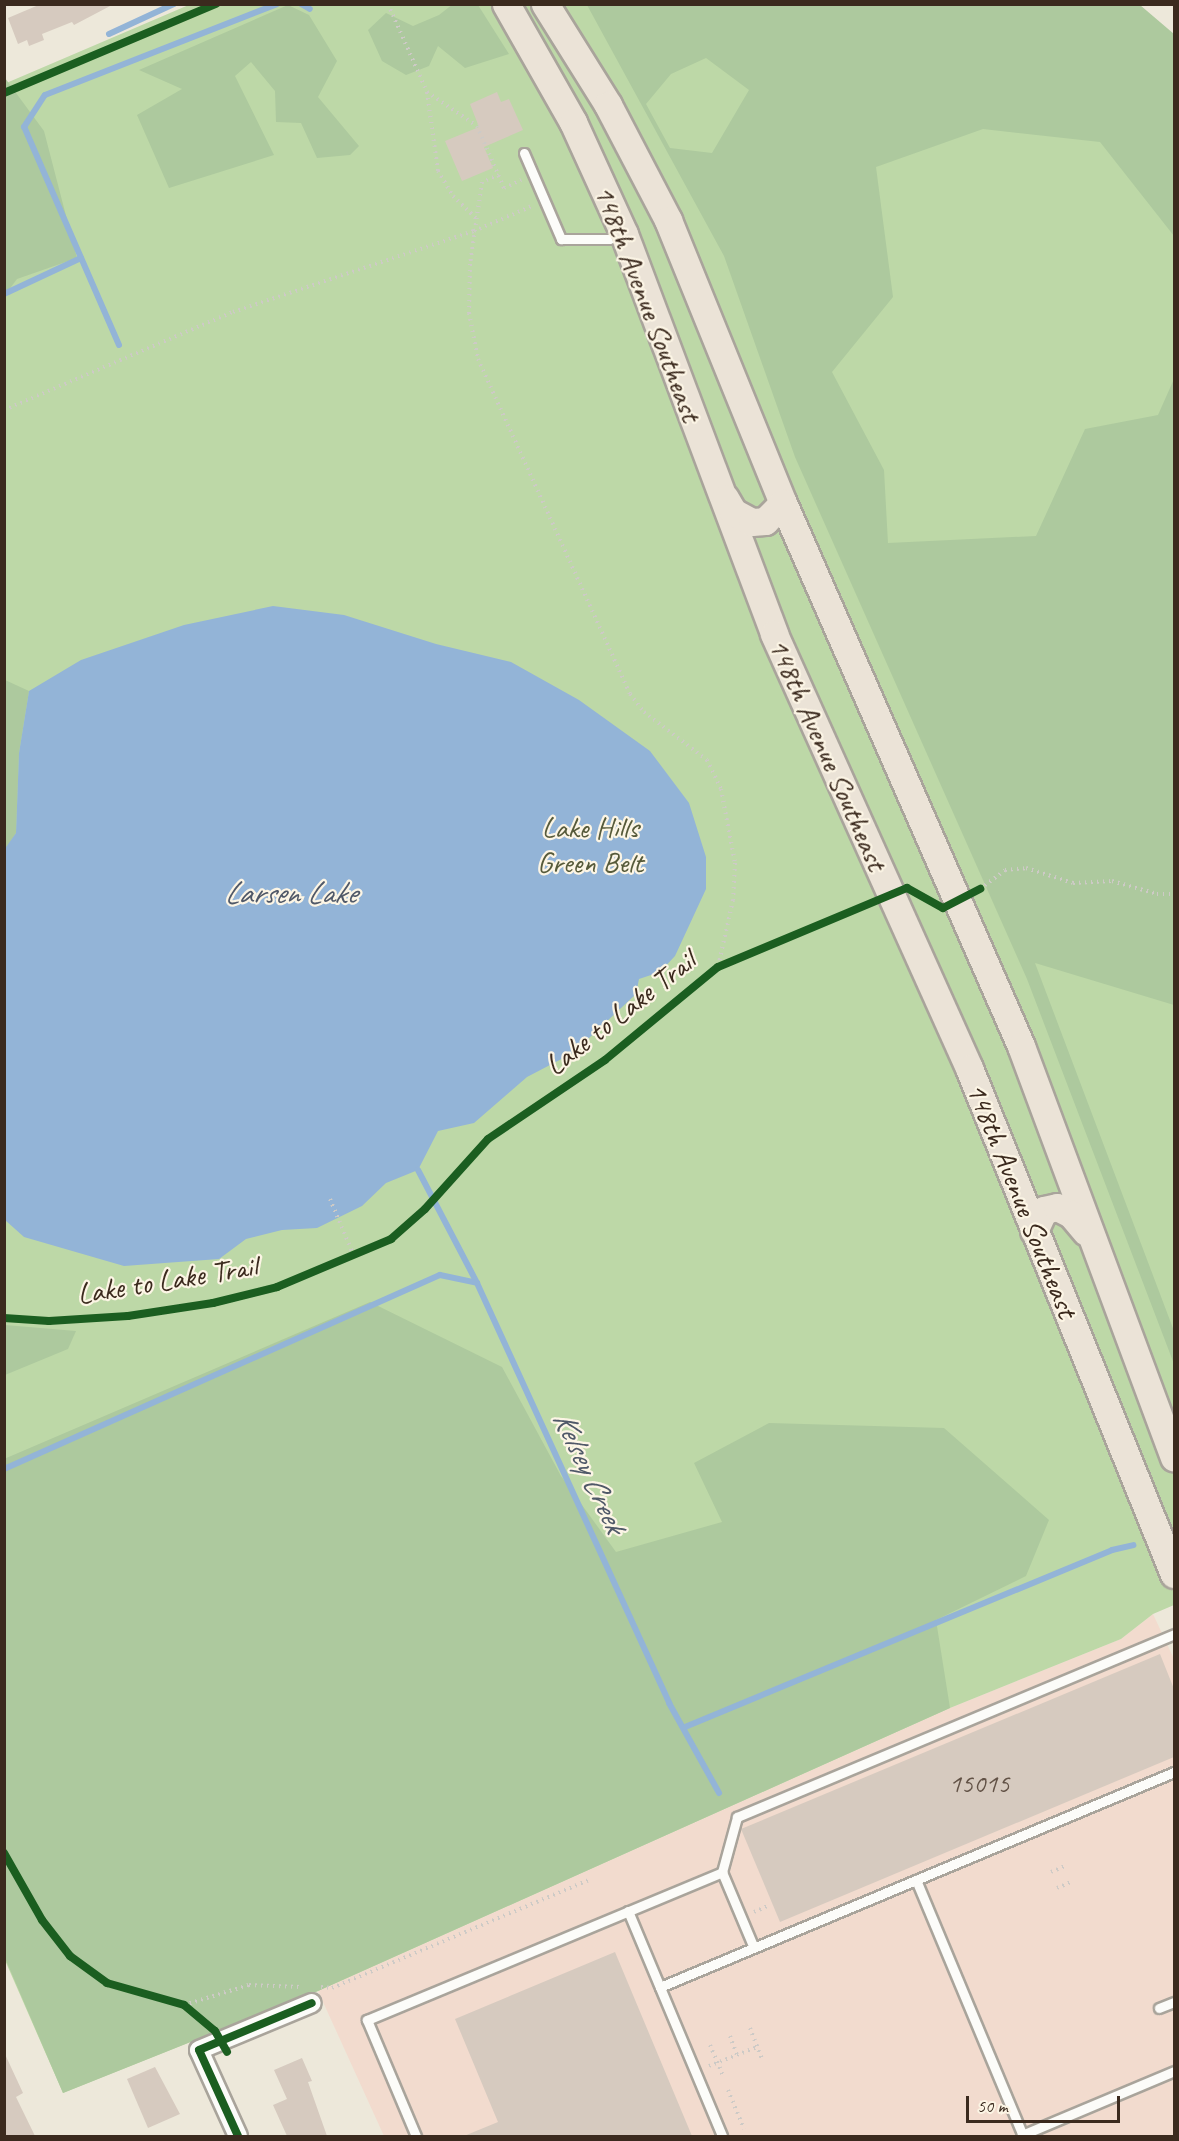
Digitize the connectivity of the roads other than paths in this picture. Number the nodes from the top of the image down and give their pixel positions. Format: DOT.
graph roads {
  1 [pos="506,4"];
  2 [pos="545,4"];
  3 [pos="524,153"];
  4 [pos="624,234"];
  5 [pos="715,480"];
  6 [pos="783,503"];
  7 [pos="1034,1231"];
  8 [pos="1088,1235"];
  9 [pos="1174,1458"];
  10 [pos="1174,1574"];
  11 [pos="1174,1634"];
  12 [pos="1174,1772"];
  13 [pos="722,1872"];
  14 [pos="916,1880"];
  15 [pos="628,1911"];
  16 [pos="754,1948"];
  17 [pos="660,1987"];
  18 [pos="1174,2002"];
  19 [pos="312,2003"];
  20 [pos="1159,2008"];
  21 [pos="1174,2071"];
  22 [pos="1023,2135"];
  23 [pos="238,2136"];
  24 [pos="416,2136"];
  25 [pos="722,2136"];
  1 -- 4 [label="main road, 148th Avenue Southeast"];
  2 -- 6 [label="main road, 148th Avenue Southeast"];
  3 -- 4 [label="lane"];
  4 -- 5 [label="main road, 148th Avenue Southeast"];
  5 -- 6 [label="main road"];
  5 -- 7 [label="main road, 148th Avenue Southeast"];
  6 -- 8 [label="main road, 148th Avenue Southeast"];
  7 -- 8 [label="main road"];
  7 -- 10 [label="main road, 148th Avenue Southeast"];
  8 -- 9 [label="main road, 148th Avenue Southeast"];
  11 -- 13 [label="lane"];
  12 -- 14 [label="lane"];
  13 -- 15 [label="lane"];
  13 -- 16 [label="lane"];
  14 -- 16 [label="lane"];
  14 -- 22 [label="lane"];
  15 -- 17 [label="lane"];
  15 -- 24 [label="lane"];
  16 -- 17 [label="lane"];
  17 -- 25 [label="lane"];
  18 -- 20 [label="lane"];
  19 -- 23 [label="street"];
  21 -- 22 [label="lane"];
}
